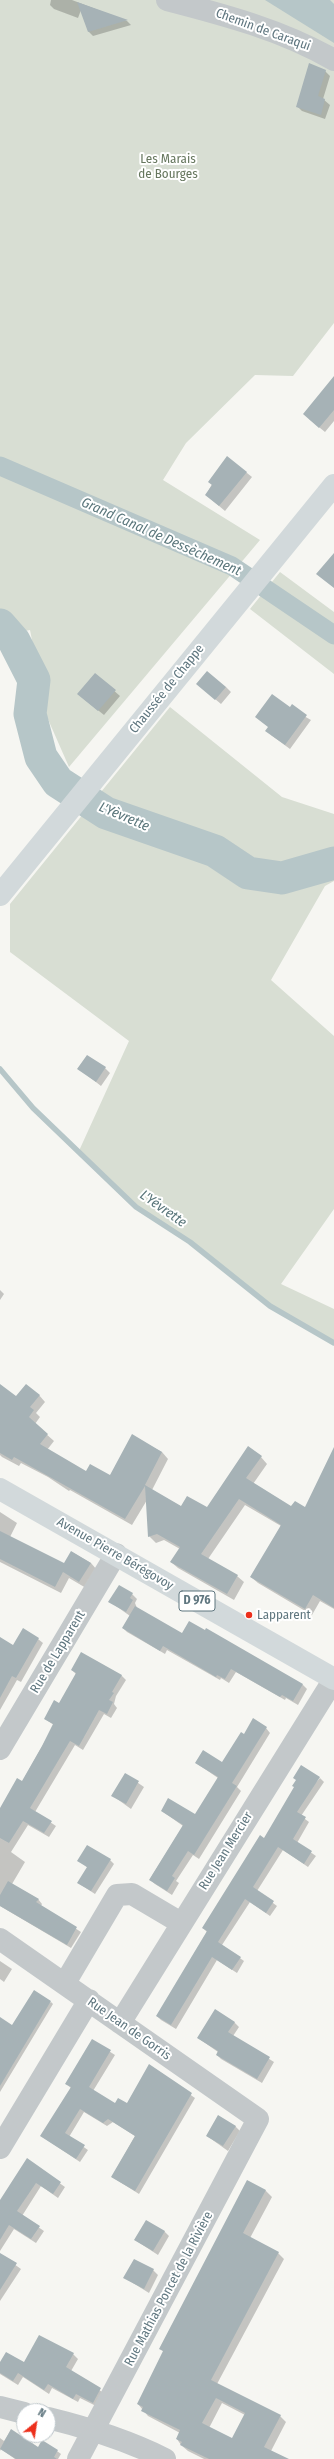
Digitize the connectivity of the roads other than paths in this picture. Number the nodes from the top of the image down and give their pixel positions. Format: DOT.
graph roads {
  1 [pos="168,0"];
  2 [pos="334,60"];
  3 [pos="334,484"];
  4 [pos="0,895"];
  5 [pos="0,1489"];
  6 [pos="116,1554"];
  7 [pos="334,1679"];
  8 [pos="0,1749"];
  9 [pos="181,1922"];
  10 [pos="0,1939"];
  11 [pos="65,1983"];
  12 [pos="89,2000"];
  13 [pos="120,2023"];
  14 [pos="258,2119"];
  15 [pos="0,2148"];
  16 [pos="0,2407"];
  17 [pos="16,2411"];
  18 [pos="56,2420"];
  19 [pos="96,2430"];
  20 [pos="78,2459"];
  21 [pos="165,2459"];
  1 -- 2 [label="street, Chemin de Caraqui"];
  3 -- 4 [label="main road, Chaussée de Chappe"];
  5 -- 6 [label="main road, Avenue Pierre Bérégovoy / D 976"];
  6 -- 7 [label="main road, Avenue Pierre Bérégovoy / D 976"];
  6 -- 8 [label="street, Rue de Lapparent"];
  7 -- 9 [label="street, Rue Jean Mercier"];
  9 -- 11 [label="street"];
  9 -- 13 [label="street, Rue Jean Mercier"];
  10 -- 11 [label="street, Rue Jean de Gorris"];
  11 -- 12 [label="street, Rue Jean de Gorris"];
  12 -- 13 [label="street, Rue Jean de Gorris"];
  12 -- 15 [label="street"];
  13 -- 14 [label="street, Rue Jean de Gorris"];
  14 -- 19 [label="street, Rue Mathias Poncet de la Rivière"];
  16 -- 17 [label="street"];
  18 -- 19 [label="street"];
  19 -- 20 [label="street, Rue Mathias Poncet de la Rivière"];
  19 -- 21 [label="street"];
}
